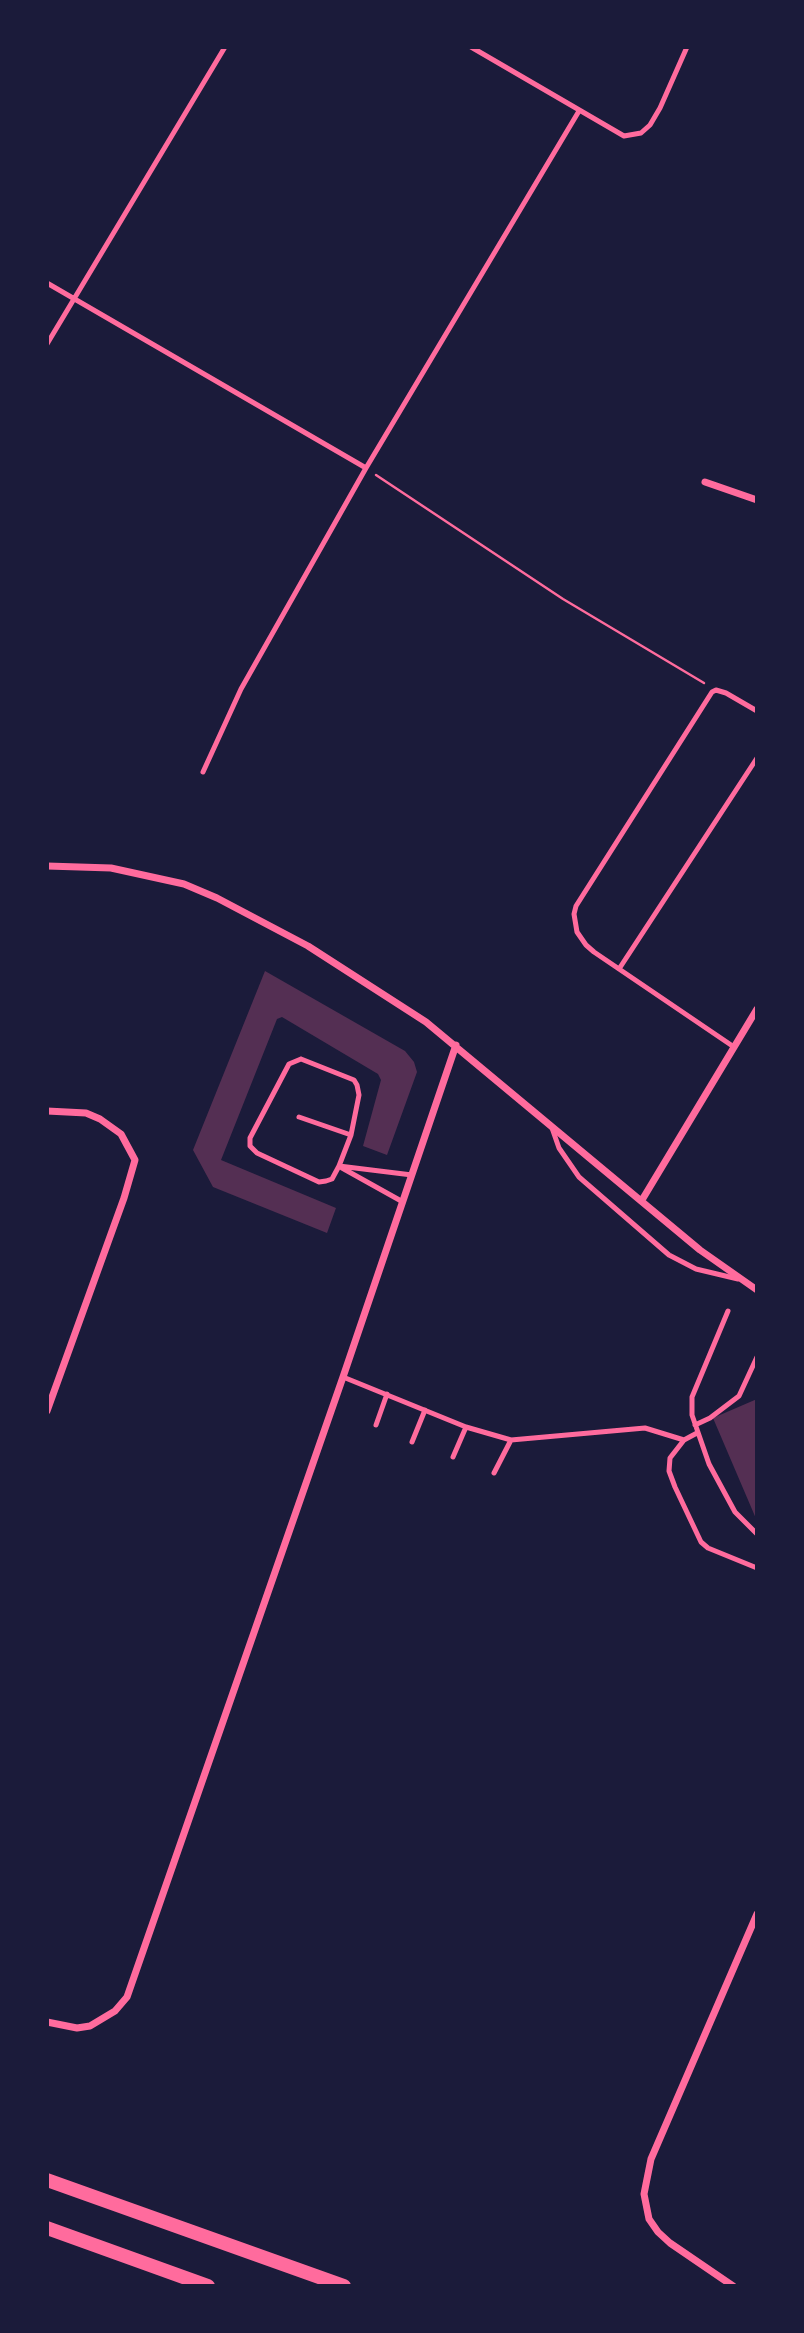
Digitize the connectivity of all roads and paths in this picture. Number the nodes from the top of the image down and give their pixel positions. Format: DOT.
graph roads {
  1 [pos="225,47"];
  2 [pos="471,47"];
  3 [pos="687,47"];
  4 [pos="579,111"];
  5 [pos="47,283"];
  6 [pos="74,299"];
  7 [pos="47,344"];
  8 [pos="366,468"];
  9 [pos="705,482"];
  10 [pos="757,500"];
  11 [pos="716,690"];
  12 [pos="757,711"];
  13 [pos="757,758"];
  14 [pos="203,772"];
  15 [pos="47,866"];
  16 [pos="619,969"];
  17 [pos="757,1009"];
  18 [pos="456,1045"];
  19 [pos="734,1047"];
  20 [pos="47,1111"];
  21 [pos="299,1116"];
  22 [pos="550,1124"];
  23 [pos="351,1135"];
  24 [pos="339,1166"];
  25 [pos="412,1175"];
  26 [pos="642,1200"];
  27 [pos="403,1202"];
  28 [pos="741,1279"];
  29 [pos="757,1290"];
  30 [pos="728,1311"];
  31 [pos="757,1357"];
  32 [pos="343,1377"];
  33 [pos="387,1394"];
  34 [pos="425,1410"];
  35 [pos="47,1411"];
  36 [pos="376,1425"];
  37 [pos="695,1425"];
  38 [pos="466,1427"];
  39 [pos="697,1433"];
  40 [pos="511,1440"];
  41 [pos="684,1440"];
  42 [pos="412,1442"];
  43 [pos="453,1457"];
  44 [pos="494,1473"];
  45 [pos="757,1534"];
  46 [pos="757,1568"];
  47 [pos="757,1914"];
  48 [pos="47,2022"];
  49 [pos="47,2180"];
  50 [pos="47,2228"];
  51 [pos="208,2286"];
  52 [pos="344,2286"];
  53 [pos="733,2286"];
  1 -- 6 [label="lane"];
  2 -- 4 [label="lane"];
  3 -- 4 [label="lane"];
  4 -- 8 [label="lane"];
  5 -- 6 [label="lane"];
  6 -- 7 [label="lane"];
  6 -- 8 [label="lane"];
  8 -- 11 [label="path"];
  8 -- 14 [label="lane"];
  9 -- 10 [label="street"];
  11 -- 12 [label="lane"];
  11 -- 16 [label="lane"];
  13 -- 16 [label="lane"];
  15 -- 18 [label="street"];
  16 -- 19 [label="lane"];
  17 -- 19 [label="street"];
  18 -- 22 [label="street"];
  18 -- 25 [label="street"];
  19 -- 26 [label="street"];
  20 -- 35 [label="street"];
  21 -- 23 [label="lane"];
  22 -- 26 [label="street"];
  22 -- 28 [label="lane"];
  23 -- 24 [label="lane"];
  23 -- 24 [label="lane"];
  24 -- 25 [label="lane"];
  24 -- 27 [label="lane"];
  25 -- 27 [label="street"];
  26 -- 28 [label="street"];
  27 -- 32 [label="street"];
  28 -- 29 [label="street"];
  30 -- 37 [label="lane"];
  31 -- 37 [label="lane"];
  32 -- 33 [label="lane"];
  32 -- 48 [label="street"];
  33 -- 34 [label="lane"];
  33 -- 36 [label="lane"];
  34 -- 38 [label="lane"];
  34 -- 42 [label="lane"];
  37 -- 39 [label="lane"];
  38 -- 40 [label="lane"];
  38 -- 43 [label="lane"];
  39 -- 41 [label="lane"];
  39 -- 45 [label="lane"];
  40 -- 41 [label="lane"];
  40 -- 44 [label="lane"];
  41 -- 46 [label="lane"];
  47 -- 53 [label="street"];
  49 -- 52 [label="main road"];
  50 -- 51 [label="main road"];
}
